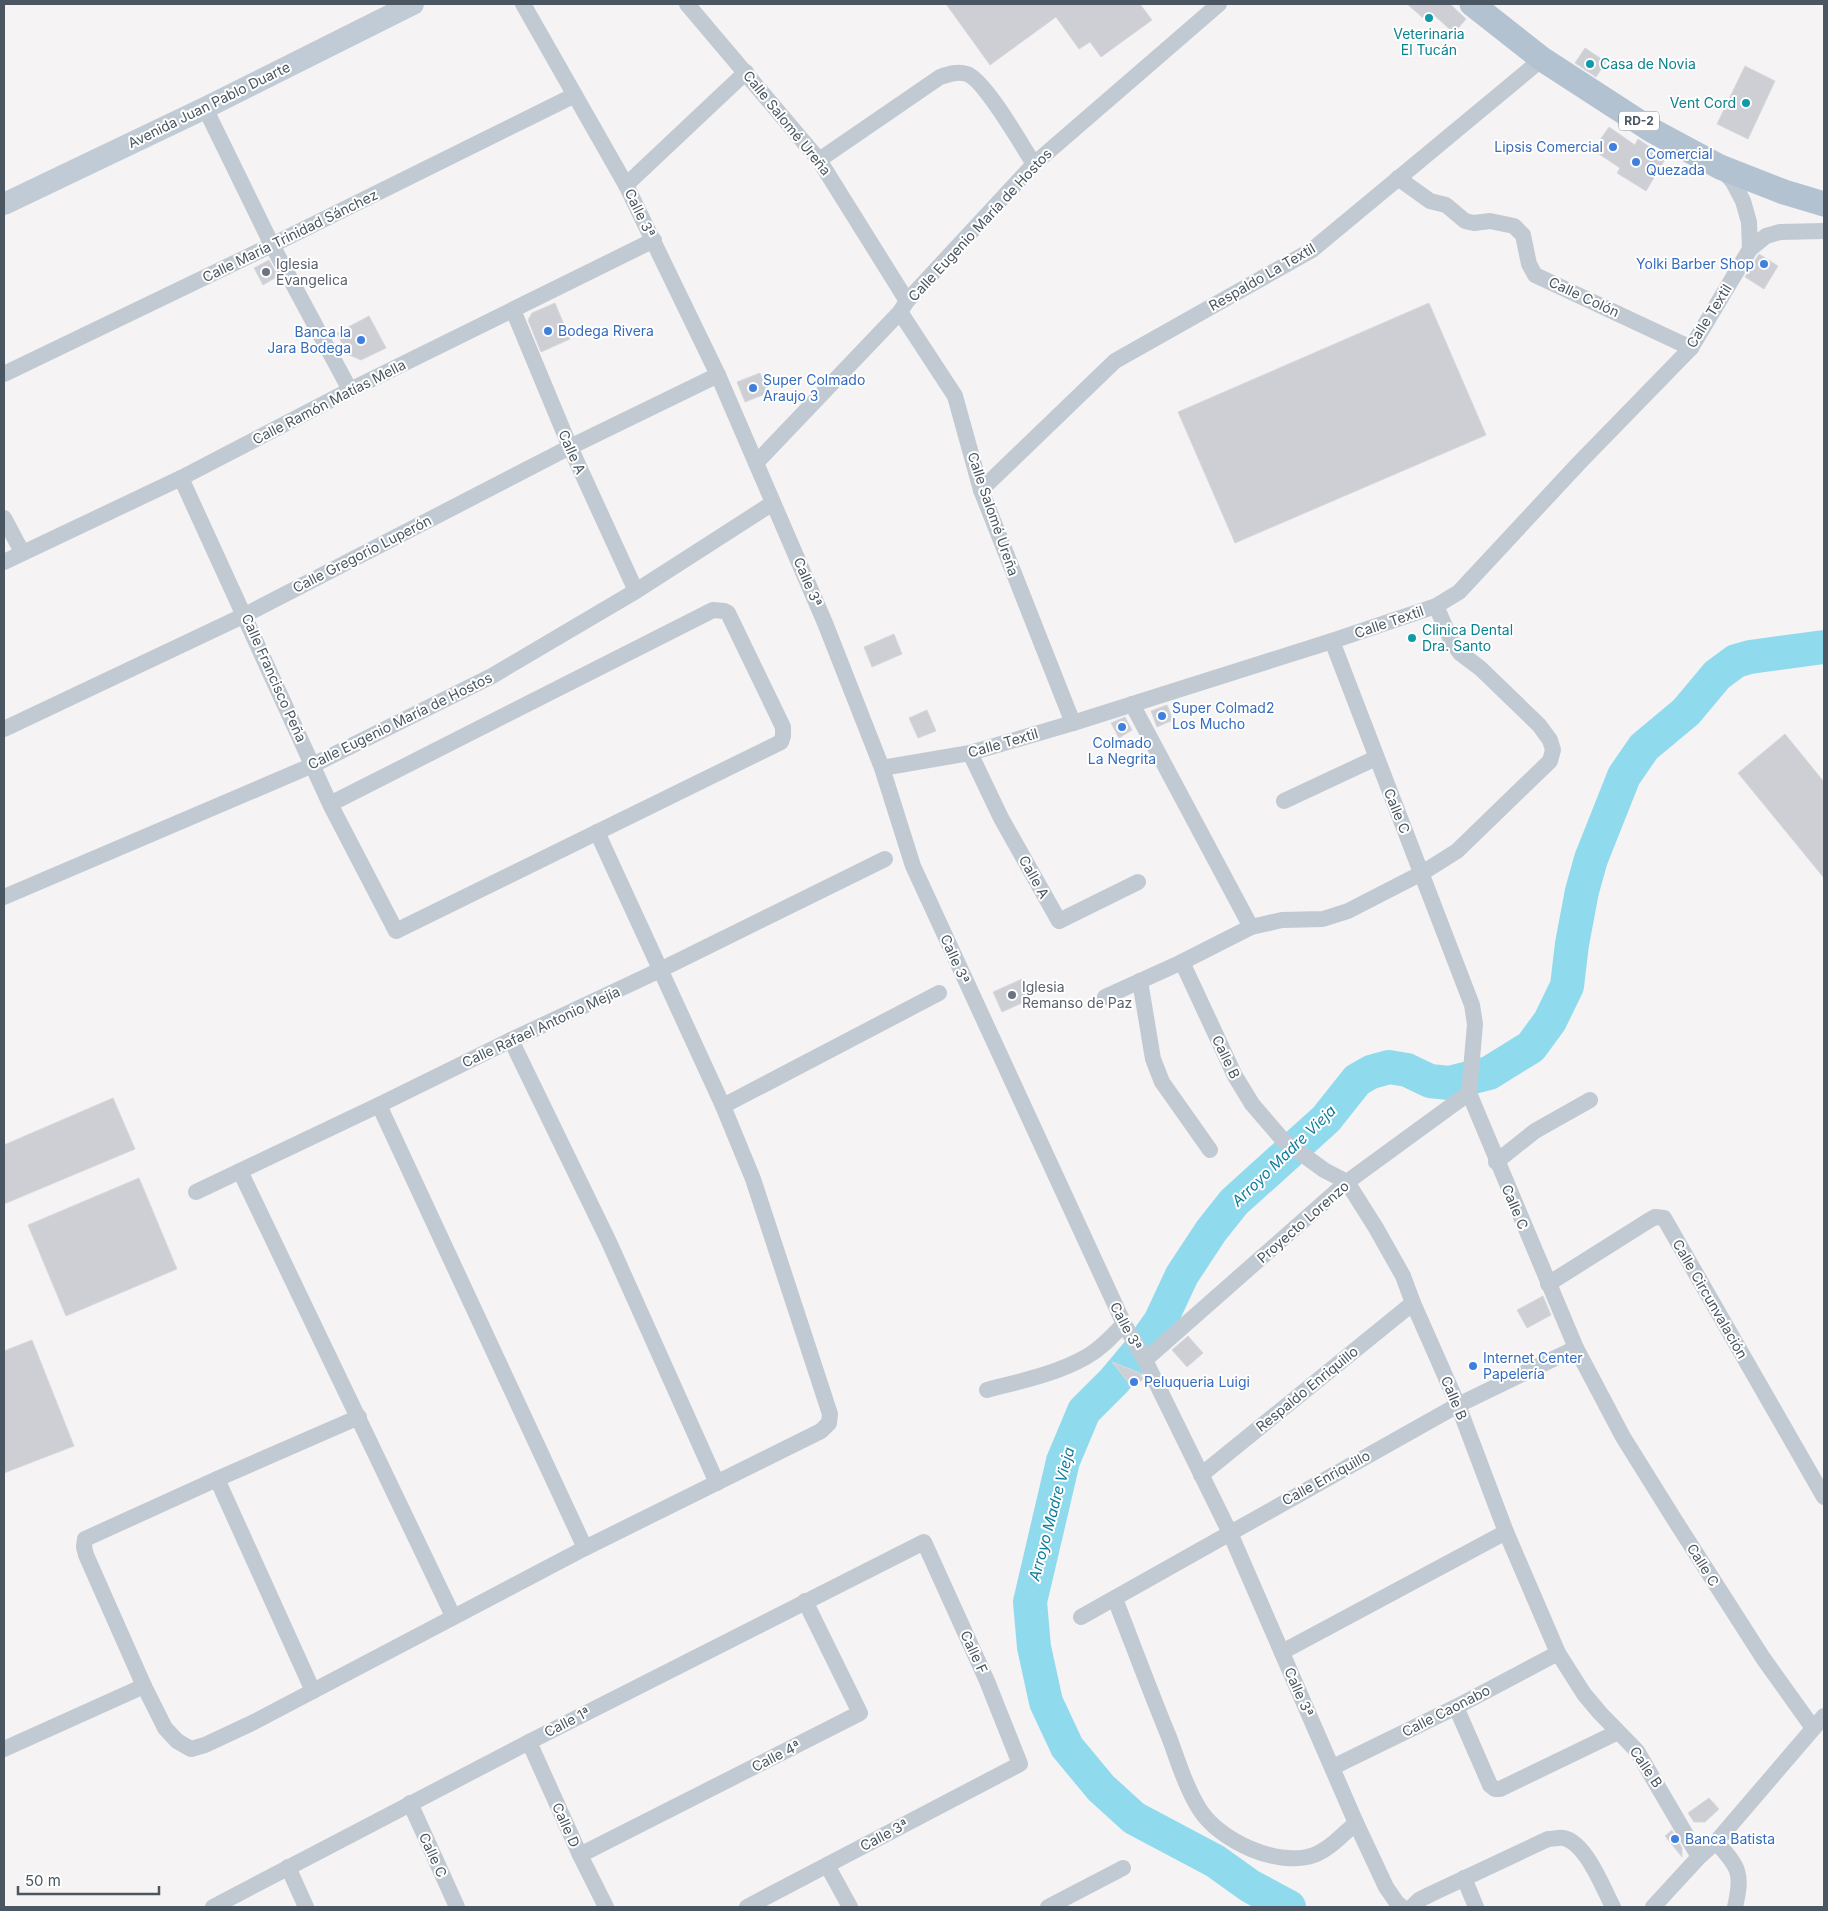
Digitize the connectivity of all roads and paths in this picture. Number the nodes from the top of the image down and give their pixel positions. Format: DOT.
graph roads {
  1 [pos="413,4"];
  2 [pos="524,4"];
  3 [pos="687,4"];
  4 [pos="1219,4"];
  5 [pos="1472,4"];
  6 [pos="1542,59"];
  7 [pos="746,72"];
  8 [pos="575,95"];
  9 [pos="205,108"];
  10 [pos="820,160"];
  11 [pos="1034,164"];
  12 [pos="1720,167"];
  13 [pos="1398,178"];
  14 [pos="626,185"];
  15 [pos="4,204"];
  16 [pos="1824,204"];
  17 [pos="1824,231"];
  18 [pos="654,240"];
  19 [pos="272,245"];
  20 [pos="1750,249"];
  21 [pos="904,307"];
  22 [pos="513,310"];
  23 [pos="1691,348"];
  24 [pos="4,374"];
  25 [pos="718,375"];
  26 [pos="350,390"];
  27 [pos="570,447"];
  28 [pos="756,463"];
  29 [pos="181,478"];
  30 [pos="981,490"];
  31 [pos="773,503"];
  32 [pos="4,518"];
  33 [pos="22,552"];
  34 [pos="4,562"];
  35 [pos="636,592"];
  36 [pos="1436,606"];
  37 [pos="245,615"];
  38 [pos="1332,642"];
  39 [pos="1132,704"];
  40 [pos="1073,723"];
  41 [pos="4,729"];
  42 [pos="970,753"];
  43 [pos="1376,758"];
  44 [pos="313,765"];
  45 [pos="882,768"];
  46 [pos="1284,801"];
  47 [pos="330,804"];
  48 [pos="598,832"];
  49 [pos="885,859"];
  50 [pos="1422,873"];
  51 [pos="1138,882"];
  52 [pos="4,897"];
  53 [pos="1251,927"];
  54 [pos="1182,962"];
  55 [pos="660,970"];
  56 [pos="1140,981"];
  57 [pos="939,993"];
  58 [pos="1104,997"];
  59 [pos="511,1040"];
  60 [pos="1468,1093"];
  61 [pos="1590,1100"];
  62 [pos="379,1105"];
  63 [pos="724,1106"];
  64 [pos="1210,1150"];
  65 [pos="1496,1162"];
  66 [pos="240,1171"];
  67 [pos="1347,1182"];
  68 [pos="196,1192"];
  69 [pos="1548,1284"];
  70 [pos="1413,1303"];
  71 [pos="1126,1328"];
  72 [pos="1576,1348"];
  73 [pos="1145,1360"];
  74 [pos="987,1390"];
  75 [pos="1458,1405"];
  76 [pos="359,1417"];
  77 [pos="1201,1475"];
  78 [pos="217,1478"];
  79 [pos="717,1483"];
  80 [pos="1824,1497"];
  81 [pos="1506,1532"];
  82 [pos="1230,1533"];
  83 [pos="924,1542"];
  84 [pos="585,1548"];
  85 [pos="1115,1599"];
  86 [pos="805,1601"];
  87 [pos="453,1616"];
  88 [pos="1081,1617"];
  89 [pos="1282,1652"];
  90 [pos="1558,1653"];
  91 [pos="144,1686"];
  92 [pos="312,1691"];
  93 [pos="1456,1707"];
  94 [pos="1824,1716"];
  95 [pos="1813,1728"];
  96 [pos="1618,1732"];
  97 [pos="529,1742"];
  98 [pos="4,1749"];
  99 [pos="1020,1764"];
  100 [pos="1333,1767"];
  101 [pos="410,1803"];
  102 [pos="1356,1823"];
  103 [pos="1716,1842"];
  104 [pos="580,1855"];
  105 [pos="1699,1857"];
  106 [pos="827,1865"];
  107 [pos="288,1867"];
  108 [pos="1123,1868"];
  109 [pos="1464,1878"];
  110 [pos="213,1907"];
  111 [pos="306,1907"];
  112 [pos="457,1907"];
  113 [pos="606,1907"];
  114 [pos="747,1907"];
  115 [pos="850,1907"];
  116 [pos="1048,1907"];
  117 [pos="1402,1907"];
  118 [pos="1412,1907"];
  119 [pos="1476,1907"];
  120 [pos="1612,1907"];
  121 [pos="1653,1907"];
  122 [pos="1735,1907"];
  1 -- 9 [label="main road, Avenida Juan Pablo Duarte"];
  2 -- 8 [label="street, Calle 3ª"];
  3 -- 7 [label="street, Calle Salomé Ureña"];
  4 -- 11 [label="street, Calle Eugenio María de Hostos"];
  5 -- 6 [label="main road, RD-2"];
  6 -- 12 [label="main road, RD-2"];
  6 -- 13 [label="street, Respaldo La Textil"];
  7 -- 10 [label="street, Calle Salomé Ureña"];
  7 -- 14 [label="street"];
  8 -- 14 [label="street, Calle 3ª"];
  8 -- 19 [label="street, Calle María Trinidad Sánchez"];
  9 -- 15 [label="main road, Avenida Juan Pablo Duarte"];
  9 -- 19 [label="street"];
  10 -- 11 [label="street"];
  10 -- 21 [label="street, Calle Salomé Ureña"];
  11 -- 21 [label="street, Calle Eugenio María de Hostos"];
  12 -- 16 [label="main road, RD-2"];
  12 -- 20 [label="street"];
  13 -- 23 [label="street, Calle Colón"];
  13 -- 30 [label="street, Respaldo La Textil"];
  14 -- 18 [label="street, Calle 3ª"];
  17 -- 20 [label="street, Calle Textil"];
  18 -- 22 [label="street, Calle Ramón Matías Mella"];
  18 -- 25 [label="street, Calle 3ª"];
  19 -- 24 [label="street, Calle María Trinidad Sánchez"];
  19 -- 26 [label="street"];
  20 -- 23 [label="street, Calle Textil"];
  21 -- 28 [label="street, Calle Eugenio María de Hostos"];
  21 -- 30 [label="street, Calle Salomé Ureña"];
  22 -- 26 [label="street, Calle Ramón Matías Mella"];
  22 -- 27 [label="street, Calle A"];
  23 -- 36 [label="street, Calle Textil"];
  25 -- 27 [label="street, Calle Gregorio Luperón"];
  25 -- 28 [label="street, Calle 3ª"];
  26 -- 29 [label="street, Calle Ramón Matías Mella"];
  27 -- 35 [label="street, Calle A"];
  27 -- 37 [label="street, Calle Gregorio Luperón"];
  28 -- 31 [label="street, Calle 3ª"];
  29 -- 33 [label="street, Calle Ramón Matías Mella"];
  29 -- 37 [label="street, Calle Francisco Peña"];
  30 -- 40 [label="street, Calle Salomé Ureña"];
  31 -- 35 [label="street, Calle Eugenio María de Hostos"];
  31 -- 45 [label="street, Calle 3ª"];
  32 -- 33 [label="street"];
  33 -- 34 [label="street, Calle Ramón Matías Mella"];
  35 -- 44 [label="street, Calle Eugenio María de Hostos"];
  36 -- 38 [label="street, Calle Textil"];
  36 -- 50 [label="street"];
  37 -- 41 [label="street, Calle Gregorio Luperón"];
  37 -- 44 [label="street, Calle Francisco Peña"];
  38 -- 39 [label="street, Calle Textil"];
  38 -- 43 [label="street, Calle C"];
  39 -- 40 [label="street, Calle Textil"];
  39 -- 53 [label="street"];
  40 -- 42 [label="street, Calle Textil"];
  42 -- 45 [label="street, Calle Textil"];
  42 -- 51 [label="street, Calle A"];
  43 -- 46 [label="street"];
  43 -- 50 [label="street, Calle C"];
  44 -- 47 [label="street, Calle Francisco Peña"];
  44 -- 52 [label="street, Calle Eugenio María de Hostos"];
  45 -- 71 [label="street, Calle 3ª"];
  47 -- 48 [label="street, Calle Francisco Peña"];
  47 -- 48 [label="street"];
  48 -- 55 [label="street"];
  49 -- 55 [label="street, Calle Rafael Antonio Mejía"];
  50 -- 53 [label="street"];
  50 -- 60 [label="street, Calle C"];
  53 -- 54 [label="street"];
  54 -- 56 [label="street"];
  54 -- 67 [label="street, Calle B"];
  55 -- 59 [label="street, Calle Rafael Antonio Mejía"];
  55 -- 63 [label="street"];
  56 -- 58 [label="street"];
  56 -- 64 [label="street"];
  57 -- 63 [label="street"];
  59 -- 62 [label="street, Calle Rafael Antonio Mejía"];
  59 -- 79 [label="street"];
  60 -- 65 [label="street, Calle C"];
  60 -- 67 [label="street, Proyecto Lorenzo"];
  61 -- 65 [label="street"];
  62 -- 66 [label="street, Calle Rafael Antonio Mejía"];
  62 -- 84 [label="street"];
  63 -- 79 [label="street"];
  65 -- 69 [label="street, Calle C"];
  66 -- 68 [label="street, Calle Rafael Antonio Mejía"];
  66 -- 76 [label="street"];
  67 -- 70 [label="street, Calle B"];
  67 -- 73 [label="street, Proyecto Lorenzo"];
  69 -- 72 [label="street, Calle C"];
  69 -- 80 [label="street, Calle Circunvalación"];
  70 -- 75 [label="street, Calle B"];
  70 -- 77 [label="street, Respaldo Enriquillo"];
  71 -- 73 [label="street, Calle 3ª"];
  71 -- 74 [label="street"];
  72 -- 75 [label="street, Calle Enriquillo"];
  72 -- 95 [label="street, Calle C"];
  73 -- 77 [label="street, Calle 3ª"];
  75 -- 81 [label="street, Calle B"];
  75 -- 82 [label="street, Calle Enriquillo"];
  76 -- 78 [label="street"];
  76 -- 87 [label="street"];
  77 -- 82 [label="street, Calle 3ª"];
  78 -- 91 [label="street"];
  78 -- 92 [label="street"];
  79 -- 84 [label="street"];
  81 -- 89 [label="street"];
  81 -- 90 [label="street, Calle B"];
  82 -- 85 [label="street, Calle Enriquillo"];
  82 -- 89 [label="street, Calle 3ª"];
  83 -- 86 [label="street, Calle 1ª"];
  83 -- 99 [label="street, Calle F"];
  84 -- 87 [label="street"];
  85 -- 88 [label="street, Calle Enriquillo"];
  85 -- 102 [label="street"];
  86 -- 97 [label="street, Calle 1ª"];
  86 -- 104 [label="street, Calle 4ª"];
  87 -- 92 [label="street"];
  89 -- 100 [label="street, Calle 3ª"];
  90 -- 93 [label="street, Calle Caonabo"];
  90 -- 96 [label="street, Calle B"];
  91 -- 92 [label="street"];
  91 -- 98 [label="street"];
  93 -- 96 [label="street"];
  93 -- 100 [label="street, Calle Caonabo"];
  94 -- 95 [label="street"];
  95 -- 103 [label="street"];
  96 -- 105 [label="street, Calle B"];
  97 -- 101 [label="street, Calle 1ª"];
  97 -- 104 [label="street, Calle D"];
  99 -- 106 [label="street, Calle 3ª"];
  100 -- 102 [label="street, Calle 3ª"];
  101 -- 107 [label="street, Calle 1ª"];
  101 -- 112 [label="street, Calle C"];
  102 -- 117 [label="street, Calle 3ª"];
  103 -- 105 [label="street"];
  103 -- 122 [label="street"];
  104 -- 113 [label="street, Calle D"];
  105 -- 121 [label="street"];
  106 -- 114 [label="street, Calle 3ª"];
  106 -- 115 [label="street"];
  107 -- 110 [label="street, Calle 1ª"];
  107 -- 111 [label="street"];
  108 -- 116 [label="street"];
  109 -- 118 [label="street"];
  109 -- 119 [label="street"];
  109 -- 120 [label="street"];
}
